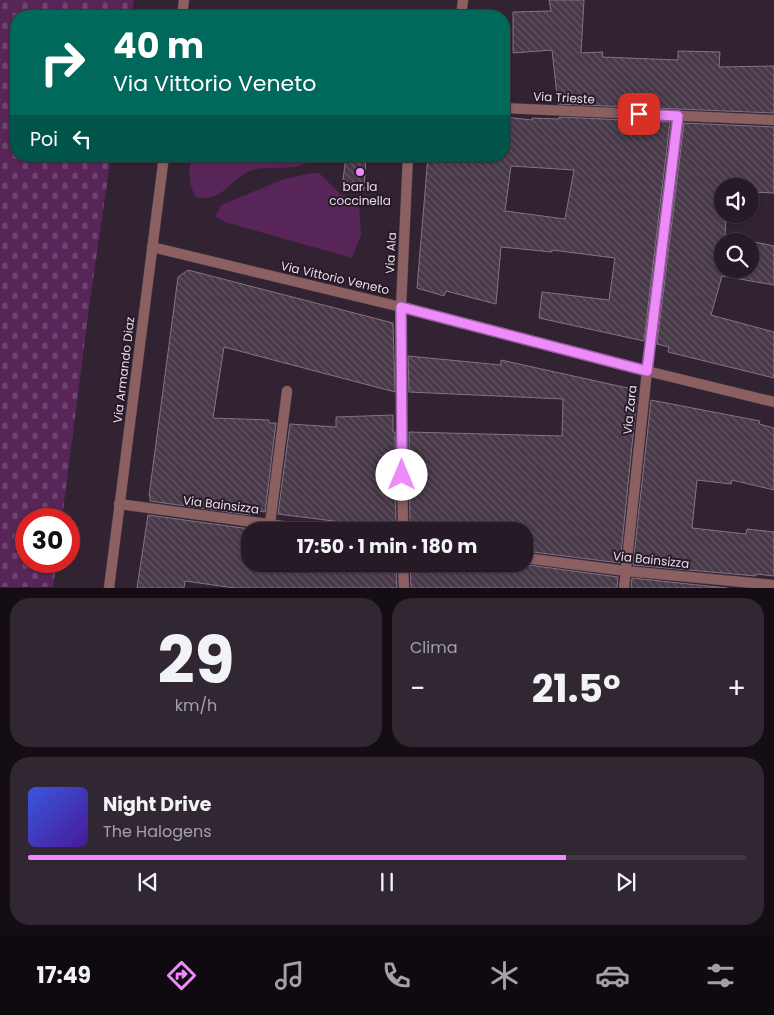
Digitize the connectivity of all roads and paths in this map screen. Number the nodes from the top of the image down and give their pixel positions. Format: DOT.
graph roads {
  1 [pos="510,108"];
  2 [pos="678,116"];
  3 [pos="774,120"];
  4 [pos="163,162"];
  5 [pos="408,162"];
  6 [pos="152,247"];
  7 [pos="401,307"];
  8 [pos="647,371"];
  9 [pos="287,391"];
  10 [pos="774,402"];
  11 [pos="119,504"];
  12 [pos="255,522"];
  13 [pos="270,522"];
  14 [pos="403,522"];
  15 [pos="533,559"];
  16 [pos="626,571"];
  17 [pos="403,572"];
  18 [pos="774,585"];
  19 [pos="109,588"];
  20 [pos="404,588"];
  21 [pos="624,588"];
  1 -- 2 [label="street, Via Trieste"];
  2 -- 3 [label="street, Via Trieste"];
  2 -- 8 [label="street, Via Zara"];
  4 -- 6 [label="street, Via Armando Diaz"];
  5 -- 7 [label="street, Via Ala"];
  6 -- 7 [label="street, Via Vittorio Veneto"];
  6 -- 11 [label="street, Via Armando Diaz"];
  7 -- 8 [label="street, Via Vittorio Veneto"];
  7 -- 14 [label="street, Via Ala"];
  8 -- 10 [label="street, Via Vittorio Veneto"];
  8 -- 16 [label="street, Via Zara"];
  9 -- 13 [label="street"];
  11 -- 12 [label="street, Via Bainsizza"];
  11 -- 19 [label="street, Via Armando Diaz"];
  15 -- 16 [label="street, Via Bainsizza"];
  16 -- 18 [label="street, Via Bainsizza"];
  16 -- 21 [label="street, Via Zara"];
  17 -- 20 [label="street"];
}
